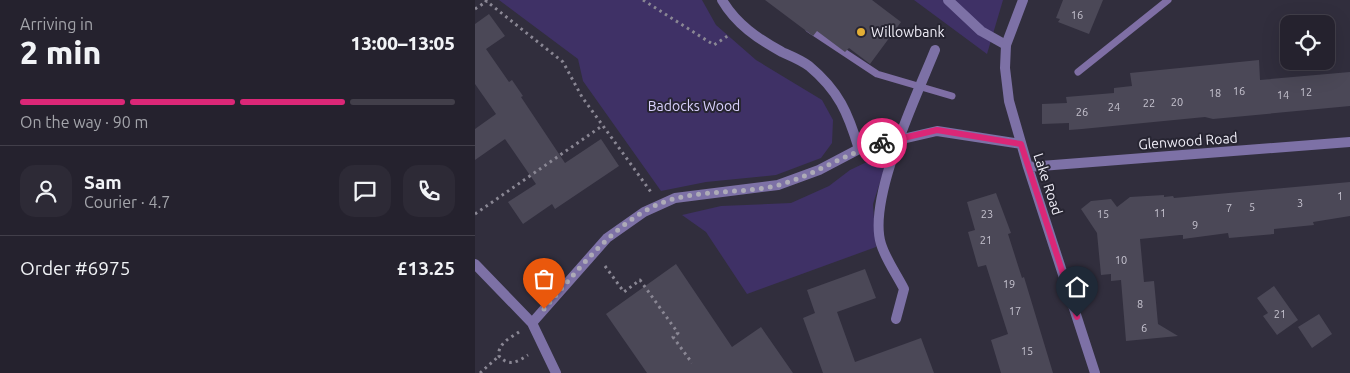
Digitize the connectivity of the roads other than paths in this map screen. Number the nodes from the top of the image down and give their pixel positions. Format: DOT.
graph roads {
  1 [pos="722,0"];
  2 [pos="949,0"];
  3 [pos="1023,0"];
  4 [pos="1006,45"];
  5 [pos="935,50"];
  6 [pos="900,138"];
  7 [pos="1350,142"];
  8 [pos="1021,144"];
  9 [pos="859,149"];
  10 [pos="1028,167"];
  11 [pos="475,264"];
  12 [pos="896,319"];
  13 [pos="532,323"];
  14 [pos="556,373"];
  15 [pos="1095,373"];
  1 -- 9 [label="street"];
  2 -- 4 [label="street"];
  3 -- 4 [label="street, Lake Road"];
  4 -- 8 [label="street, Lake Road"];
  5 -- 6 [label="street"];
  6 -- 8 [label="street"];
  6 -- 9 [label="street"];
  6 -- 12 [label="street"];
  7 -- 10 [label="street, Glenwood Road"];
  8 -- 10 [label="street, Lake Road"];
  9 -- 13 [label="street"];
  10 -- 15 [label="street, Lake Road"];
  11 -- 13 [label="street"];
  13 -- 14 [label="street"];
}
